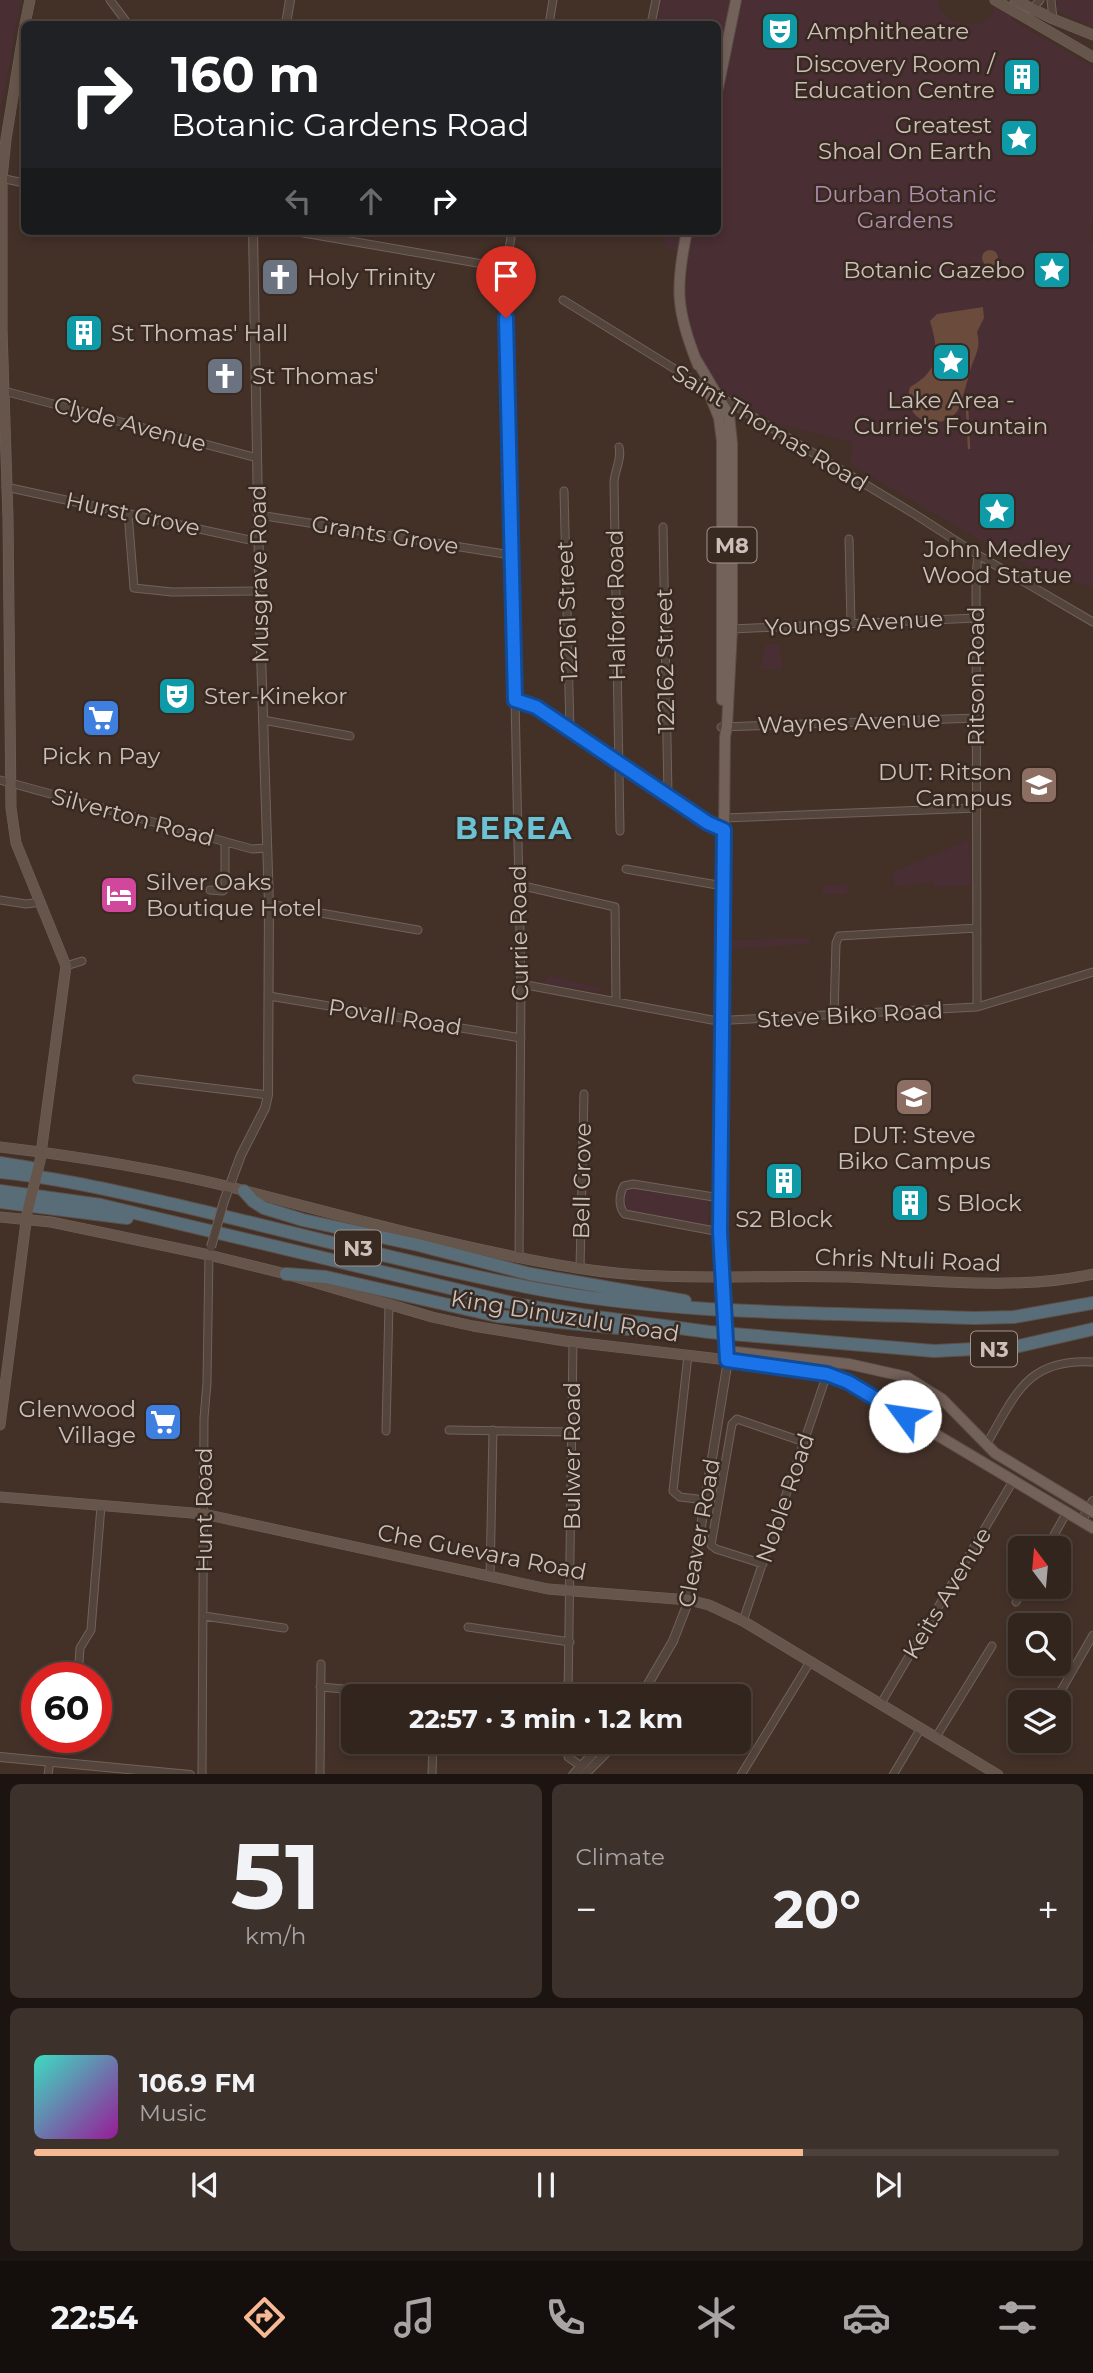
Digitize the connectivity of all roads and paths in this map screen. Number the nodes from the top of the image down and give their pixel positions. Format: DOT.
graph roads {
  1 [pos="30,0"];
  2 [pos="110,0"];
  3 [pos="290,0"];
  4 [pos="553,0"];
  5 [pos="656,0"];
  6 [pos="736,0"];
  7 [pos="995,0"];
  8 [pos="1015,0"];
  9 [pos="1040,0"];
  10 [pos="1051,0"];
  11 [pos="1032,9"];
  12 [pos="1053,19"];
  13 [pos="26,21"];
  14 [pos="126,21"];
  15 [pos="286,21"];
  16 [pos="550,21"];
  17 [pos="651,21"];
  18 [pos="1093,35"];
  19 [pos="21,50"];
  20 [pos="1093,57"];
  21 [pos="721,73"];
  22 [pos="1,178"];
  23 [pos="21,182"];
  24 [pos="253,235"];
  25 [pos="315,235"];
  26 [pos="511,235"];
  27 [pos="686,235"];
  28 [pos="506,268"];
  29 [pos="563,300"];
  30 [pos="697,361"];
  31 [pos="698,379"];
  32 [pos="4,391"];
  33 [pos="712,393"];
  34 [pos="734,412"];
  35 [pos="3,443"];
  36 [pos="619,447"];
  37 [pos="257,458"];
  38 [pos="6,487"];
  39 [pos="564,491"];
  40 [pos="128,513"];
  41 [pos="259,515"];
  42 [pos="663,527"];
  43 [pos="849,539"];
  44 [pos="259,542"];
  45 [pos="511,555"];
  46 [pos="978,555"];
  47 [pos="259,590"];
  48 [pos="976,618"];
  49 [pos="1093,622"];
  50 [pos="850,624"];
  51 [pos="732,629"];
  52 [pos="5,686"];
  53 [pos="515,700"];
  54 [pos="977,718"];
  55 [pos="263,720"];
  56 [pos="570,730"];
  57 [pos="724,730"];
  58 [pos="350,736"];
  59 [pos="619,764"];
  60 [pos="0,780"];
  61 [pos="11,784"];
  62 [pos="668,795"];
  63 [pos="977,808"];
  64 [pos="724,824"];
  65 [pos="620,831"];
  66 [pos="225,842"];
  67 [pos="267,848"];
  68 [pos="626,869"];
  69 [pos="519,885"];
  70 [pos="723,887"];
  71 [pos="210,890"];
  72 [pos="0,900"];
  73 [pos="40,902"];
  74 [pos="269,904"];
  75 [pos="977,928"];
  76 [pos="418,930"];
  77 [pos="82,961"];
  78 [pos="66,966"];
  79 [pos="1093,972"];
  80 [pos="521,984"];
  81 [pos="269,996"];
  82 [pos="616,1002"];
  83 [pos="977,1007"];
  84 [pos="834,1016"];
  85 [pos="722,1020"];
  86 [pos="521,1038"];
  87 [pos="137,1079"];
  88 [pos="584,1094"];
  89 [pos="268,1095"];
  90 [pos="0,1147"];
  91 [pos="41,1157"];
  92 [pos="0,1163"];
  93 [pos="0,1172"];
  94 [pos="228,1186"];
  95 [pos="0,1191"];
  96 [pos="244,1191"];
  97 [pos="131,1195"];
  98 [pos="720,1198"];
  99 [pos="0,1202"];
  100 [pos="27,1214"];
  101 [pos="0,1217"];
  102 [pos="149,1217"];
  103 [pos="720,1232"];
  104 [pos="210,1251"];
  105 [pos="519,1258"];
  106 [pos="580,1268"];
  107 [pos="286,1274"];
  108 [pos="1093,1275"];
  109 [pos="721,1276"];
  110 [pos="1090,1303"];
  111 [pos="389,1304"];
  112 [pos="702,1307"];
  113 [pos="1093,1329"];
  114 [pos="709,1332"];
  115 [pos="573,1342"];
  116 [pos="727,1352"];
  117 [pos="688,1355"];
  118 [pos="1093,1362"];
  119 [pos="827,1374"];
  120 [pos="0,1425"];
  121 [pos="449,1430"];
  122 [pos="493,1430"];
  123 [pos="386,1431"];
  124 [pos="573,1432"];
  125 [pos="804,1442"];
  126 [pos="986,1445"];
  127 [pos="1013,1481"];
  128 [pos="0,1497"];
  129 [pos="706,1500"];
  130 [pos="100,1506"];
  131 [pos="1091,1507"];
  132 [pos="1067,1512"];
  133 [pos="204,1514"];
  134 [pos="1082,1520"];
  135 [pos="1093,1528"];
  136 [pos="1053,1536"];
  137 [pos="763,1564"];
  138 [pos="490,1577"];
  139 [pos="570,1592"];
  140 [pos="689,1600"];
  141 [pos="204,1616"];
  142 [pos="743,1621"];
  143 [pos="468,1627"];
  144 [pos="284,1628"];
  145 [pos="1093,1635"];
  146 [pos="570,1642"];
  147 [pos="992,1646"];
  148 [pos="79,1662"];
  149 [pos="810,1662"];
  150 [pos="321,1664"];
  151 [pos="568,1684"];
  152 [pos="648,1684"];
  153 [pos="320,1687"];
  154 [pos="341,1689"];
  155 [pos="1061,1690"];
  156 [pos="880,1704"];
  157 [pos="921,1728"];
  158 [pos="936,1737"];
  159 [pos="433,1754"];
  160 [pos="568,1754"];
  161 [pos="595,1754"];
  162 [pos="0,1757"];
  163 [pos="50,1761"];
  164 [pos="583,1770"];
  165 [pos="104,1771"];
  166 [pos="163,1773"];
  167 [pos="48,1774"];
  168 [pos="190,1774"];
  169 [pos="202,1774"];
  170 [pos="320,1774"];
  171 [pos="432,1774"];
  172 [pos="573,1774"];
  173 [pos="741,1774"];
  174 [pos="893,1774"];
  175 [pos="998,1774"];
  1 -- 13 [label="main road"];
  2 -- 14 [label="street"];
  3 -- 15 [label="street"];
  4 -- 16 [label="street"];
  5 -- 17 [label="street"];
  6 -- 21 [label="main road"];
  7 -- 20 [label="main road"];
  8 -- 11 [label="main road"];
  9 -- 11 [label="street"];
  10 -- 12 [label="street"];
  11 -- 12 [label="main road"];
  12 -- 18 [label="main road"];
  19 -- 22 [label="main road"];
  22 -- 23 [label="street"];
  22 -- 32 [label="main road"];
  24 -- 37 [label="street, Musgrave Road"];
  25 -- 28 [label="street"];
  26 -- 28 [label="street, Currie Road"];
  27 -- 30 [label="main road, M8"];
  28 -- 45 [label="street, Currie Road"];
  29 -- 31 [label="street, Saint Thomas Road"];
  30 -- 31 [label="main road, M8"];
  30 -- 33 [label="main road, M8"];
  31 -- 33 [label="main road, M8"];
  32 -- 35 [label="main road"];
  32 -- 37 [label="street, Clyde Avenue"];
  33 -- 34 [label="main road, M8"];
  33 -- 57 [label="main road, M8"];
  34 -- 46 [label="street, Saint Thomas Road"];
  34 -- 51 [label="main road, M8"];
  35 -- 38 [label="main road"];
  36 -- 59 [label="street, Halford Road"];
  37 -- 41 [label="street, Musgrave Road"];
  38 -- 40 [label="street, Hurst Grove"];
  38 -- 52 [label="main road"];
  39 -- 56 [label="street, 122161 Street"];
  40 -- 44 [label="street, Hurst Grove"];
  40 -- 47 [label="street"];
  41 -- 44 [label="street, Musgrave Road"];
  41 -- 45 [label="street, Grants Grove"];
  42 -- 62 [label="street, 122162 Street"];
  43 -- 50 [label="street"];
  44 -- 47 [label="street, Musgrave Road"];
  45 -- 53 [label="street, Currie Road"];
  46 -- 48 [label="street, Ritson Road"];
  46 -- 49 [label="street, Saint Thomas Road"];
  47 -- 55 [label="street, Musgrave Road"];
  48 -- 50 [label="street, Youngs Avenue"];
  48 -- 54 [label="street, Ritson Road"];
  50 -- 51 [label="street, Youngs Avenue"];
  51 -- 57 [label="main road, M8"];
  52 -- 61 [label="main road"];
  53 -- 56 [label="street"];
  53 -- 69 [label="street, Currie Road"];
  54 -- 57 [label="street, Waynes Avenue"];
  54 -- 63 [label="street, Ritson Road"];
  55 -- 58 [label="street"];
  55 -- 67 [label="street, Musgrave Road"];
  56 -- 59 [label="street"];
  57 -- 64 [label="main road, M8"];
  59 -- 62 [label="street"];
  59 -- 65 [label="street, Halford Road"];
  60 -- 61 [label="street, Silverton Road"];
  61 -- 66 [label="street, Silverton Road"];
  61 -- 73 [label="main road"];
  62 -- 64 [label="street"];
  63 -- 64 [label="street"];
  63 -- 75 [label="street, Ritson Road"];
  64 -- 70 [label="main road, M8"];
  66 -- 67 [label="street, Silverton Road"];
  66 -- 71 [label="street"];
  67 -- 74 [label="street, Musgrave Road"];
  68 -- 70 [label="street"];
  69 -- 80 [label="street, Currie Road"];
  69 -- 82 [label="street"];
  70 -- 85 [label="main road, M8"];
  72 -- 73 [label="street"];
  73 -- 78 [label="main road"];
  74 -- 76 [label="street"];
  74 -- 81 [label="street, Musgrave Road"];
  75 -- 83 [label="street, Ritson Road"];
  75 -- 84 [label="street"];
  77 -- 78 [label="street"];
  78 -- 91 [label="main road"];
  79 -- 83 [label="street, Steve Biko Road"];
  80 -- 82 [label="street, Steve Biko Road"];
  80 -- 86 [label="street, Currie Road"];
  81 -- 86 [label="street, Povall Road"];
  81 -- 89 [label="street, Musgrave Road"];
  82 -- 85 [label="street, Steve Biko Road"];
  83 -- 84 [label="street, Steve Biko Road"];
  84 -- 85 [label="street, Steve Biko Road"];
  85 -- 98 [label="main road, M8"];
  86 -- 105 [label="street, Currie Road"];
  87 -- 89 [label="street"];
  88 -- 106 [label="street, Bell Grove"];
  89 -- 94 [label="street, Musgrave Road"];
  90 -- 91 [label="main road"];
  91 -- 94 [label="main road"];
  91 -- 100 [label="main road, bridge"];
  92 -- 97 [label="highway"];
  93 -- 97 [label="highway, N3"];
  94 -- 96 [label="main road"];
  94 -- 104 [label="street, Musgrave Road, bridge"];
  95 -- 102 [label="highway, N3"];
  96 -- 105 [label="main road"];
  96 -- 112 [label="highway"];
  97 -- 112 [label="highway, N3"];
  98 -- 103 [label="main road, M8"];
  98 -- 103 [label="street"];
  99 -- 102 [label="highway"];
  100 -- 101 [label="main road, King Dinuzulu Road"];
  100 -- 104 [label="main road, King Dinuzulu Road"];
  100 -- 120 [label="main road"];
  102 -- 114 [label="highway, N3"];
  103 -- 109 [label="main road, M8"];
  104 -- 107 [label="main road, King Dinuzulu Road"];
  104 -- 133 [label="street, Hunt Road"];
  105 -- 106 [label="main road"];
  106 -- 109 [label="main road"];
  107 -- 111 [label="main road, King Dinuzulu Road"];
  107 -- 114 [label="highway"];
  108 -- 109 [label="main road, Chris Ntuli Road"];
  109 -- 116 [label="main road, M8, bridge"];
  110 -- 112 [label="highway, N3"];
  111 -- 115 [label="main road, King Dinuzulu Road"];
  111 -- 123 [label="street"];
  113 -- 114 [label="highway, N3"];
  115 -- 117 [label="main road, King Dinuzulu Road"];
  115 -- 124 [label="street, Bulwer Road"];
  116 -- 117 [label="main road, King Dinuzulu Road"];
  116 -- 119 [label="main road, King Dinuzulu Road"];
  116 -- 126 [label="main road, King Dinuzulu Road"];
  116 -- 129 [label="street, Cleaver Road / M8"];
  117 -- 129 [label="street"];
  118 -- 126 [label="street"];
  119 -- 125 [label="street, Noble Road"];
  119 -- 127 [label="main road, King Dinuzulu Road"];
  121 -- 122 [label="street"];
  122 -- 124 [label="street"];
  122 -- 138 [label="street"];
  124 -- 139 [label="street, Bulwer Road"];
  125 -- 137 [label="street, Noble Road"];
  125 -- 137 [label="street"];
  126 -- 131 [label="main road, King Dinuzulu Road"];
  127 -- 132 [label="main road, King Dinuzulu Road"];
  127 -- 156 [label="street, Keits Avenue"];
  128 -- 130 [label="main road, Che Guevara Road"];
  129 -- 140 [label="street, Cleaver Road / M8"];
  130 -- 133 [label="main road, Che Guevara Road"];
  130 -- 148 [label="street"];
  131 -- 134 [label="street"];
  132 -- 134 [label="main road, King Dinuzulu Road"];
  132 -- 136 [label="street"];
  133 -- 138 [label="main road, Che Guevara Road"];
  133 -- 141 [label="street, Hunt Road"];
  134 -- 135 [label="main road, King Dinuzulu Road"];
  137 -- 142 [label="street, Noble Road"];
  138 -- 139 [label="main road, Che Guevara Road"];
  139 -- 140 [label="main road, Che Guevara Road"];
  139 -- 146 [label="street, Bulwer Road"];
  140 -- 142 [label="main road, Che Guevara Road"];
  140 -- 152 [label="street, Cleaver Road / M8"];
  141 -- 144 [label="street"];
  141 -- 169 [label="street, Hunt Road"];
  142 -- 149 [label="main road, Che Guevara Road"];
  143 -- 146 [label="street"];
  145 -- 155 [label="street"];
  146 -- 151 [label="street, Bulwer Road"];
  147 -- 158 [label="street"];
  149 -- 156 [label="main road, Che Guevara Road"];
  149 -- 173 [label="street"];
  150 -- 153 [label="street"];
  153 -- 154 [label="street"];
  153 -- 170 [label="street"];
  156 -- 157 [label="main road, Che Guevara Road"];
  157 -- 158 [label="main road, Che Guevara Road"];
  157 -- 174 [label="street"];
  158 -- 175 [label="main road, Che Guevara Road"];
  159 -- 171 [label="street"];
  160 -- 164 [label="street"];
  161 -- 164 [label="street"];
  162 -- 163 [label="street"];
  163 -- 165 [label="street"];
  163 -- 167 [label="street"];
  164 -- 172 [label="street"];
  165 -- 166 [label="street"];
  166 -- 168 [label="street"];
}
